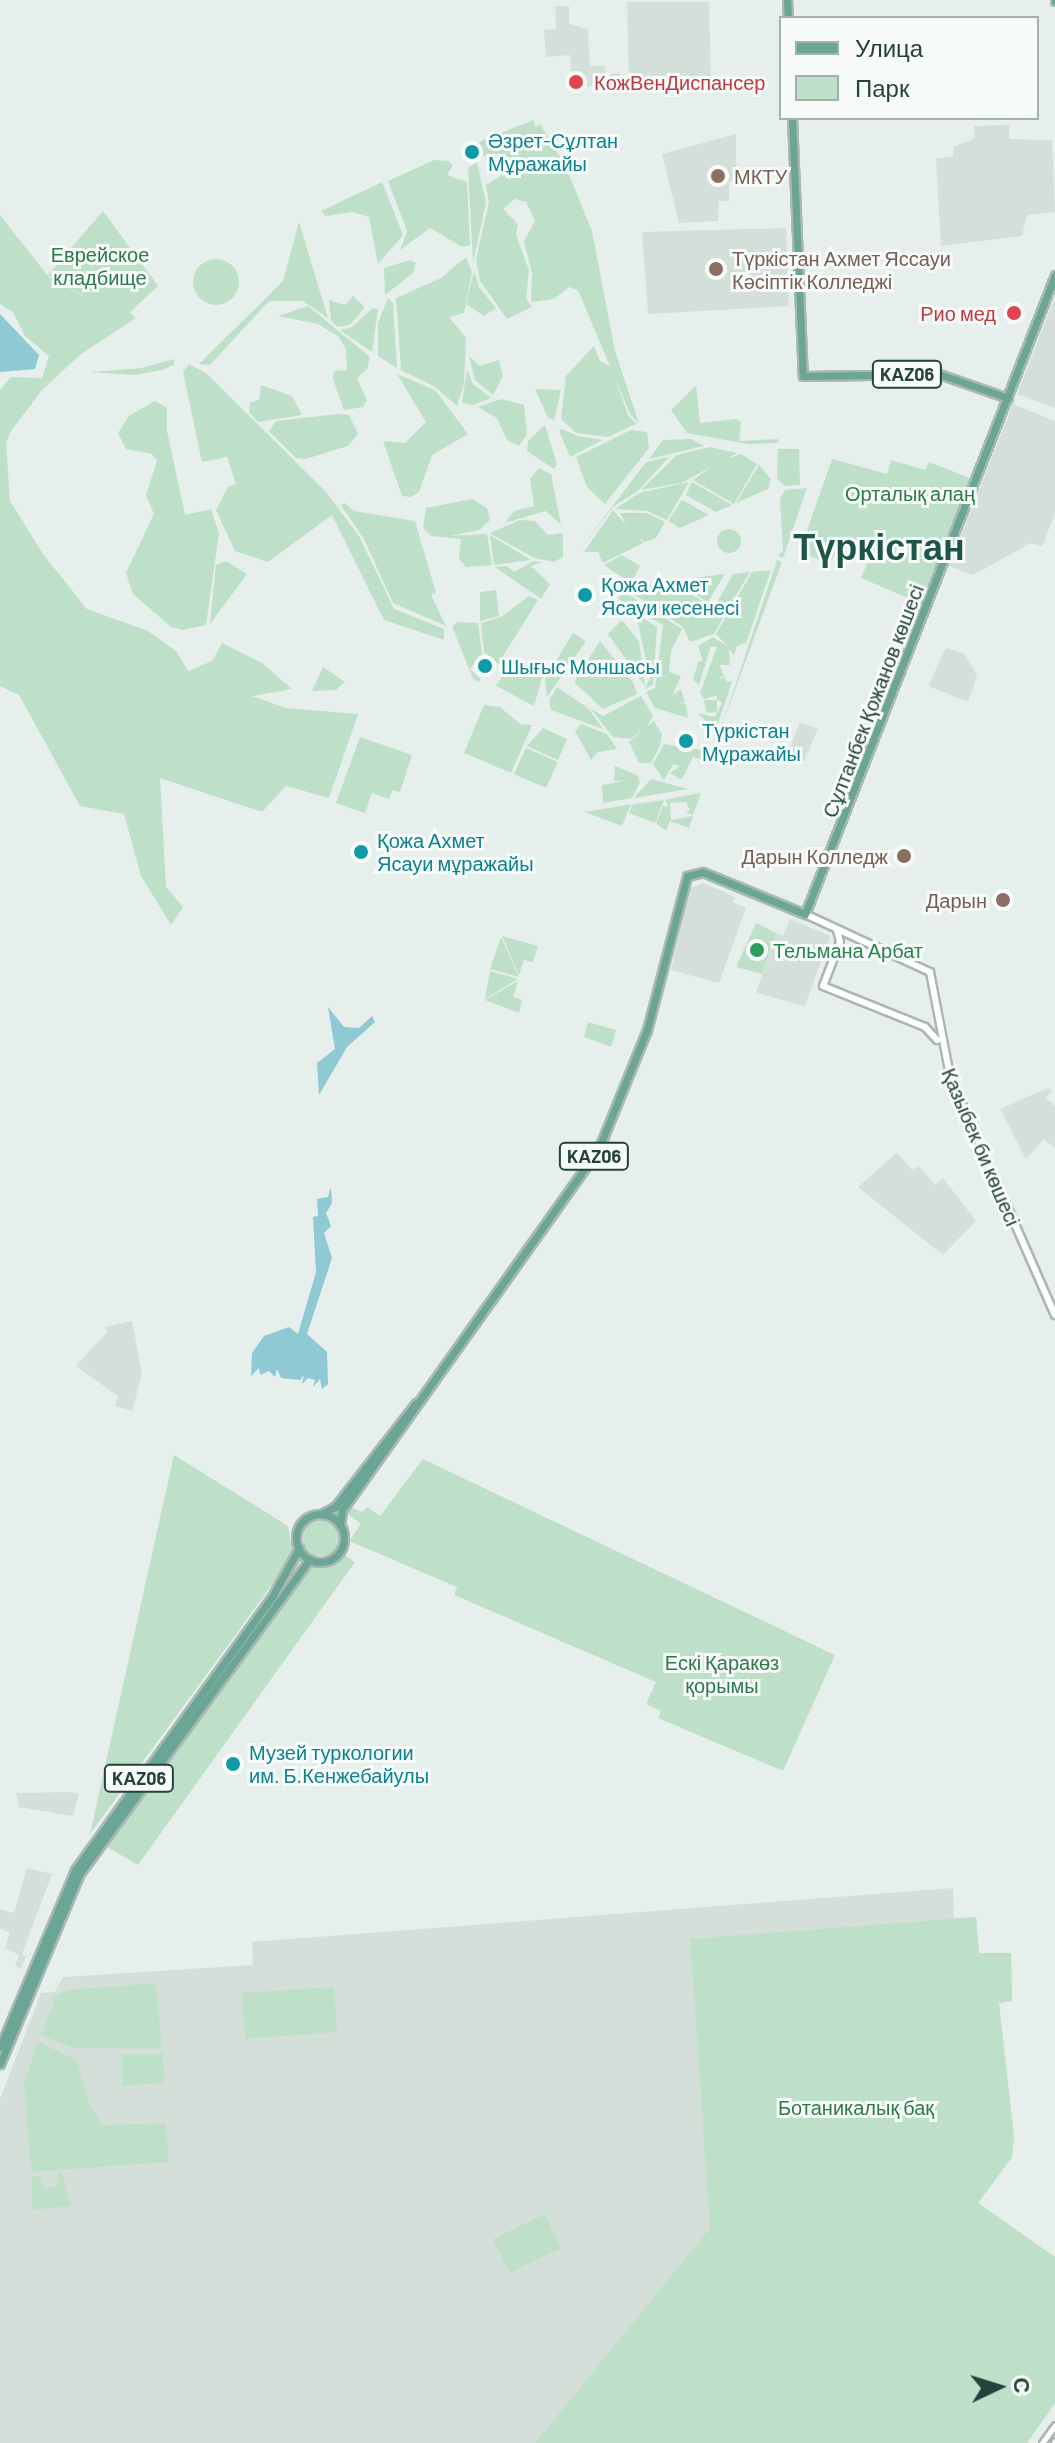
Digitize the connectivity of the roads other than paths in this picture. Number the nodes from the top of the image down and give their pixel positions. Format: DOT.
graph roads {
  1 [pos="792,120"];
  2 [pos="1055,275"];
  3 [pos="1008,398"];
  4 [pos="805,914"];
  5 [pos="835,928"];
  6 [pos="937,1021"];
  7 [pos="925,1027"];
  8 [pos="944,1058"];
  9 [pos="1055,1315"];
  10 [pos="418,1401"];
  11 [pos="321,1514"];
  12 [pos="340,1525"];
  13 [pos="299,1548"];
  14 [pos="310,1559"];
  15 [pos="0,2021"];
  16 [pos="11,2026"];
  17 [pos="0,2047"];
  18 [pos="0,2064"];
  19 [pos="1055,2425"];
  20 [pos="1042,2443"];
  1 -- 3 [label="main road, KАZ06"];
  2 -- 3 [label="main road, Сұлтанбек Қожанов көшесі"];
  3 -- 4 [label="main road, Сұлтанбек Қожанов көшесі"];
  4 -- 5 [label="main road"];
  4 -- 10 [label="main road, KАZ06"];
  5 -- 6 [label="main road, Қазыбек би көшесі"];
  5 -- 7 [label="main road"];
  6 -- 7 [label="main road"];
  6 -- 8 [label="main road, Қазыбек би көшесі"];
  7 -- 8 [label="main road"];
  8 -- 9 [label="main road, Қазыбек би көшесі"];
  10 -- 11 [label="main road, KАZ06"];
  10 -- 12 [label="main road, KАZ06"];
  11 -- 12 [label="main road"];
  11 -- 13 [label="main road, KАZ06"];
  12 -- 14 [label="main road, KАZ06"];
  13 -- 14 [label="main road"];
  13 -- 16 [label="main road, KАZ06"];
  14 -- 16 [label="main road, KАZ06"];
  15 -- 16 [label="main road"];
  16 -- 17 [label="main road, KАZ06"];
  16 -- 18 [label="main road, KАZ06"];
  19 -- 20 [label="street"];
}
